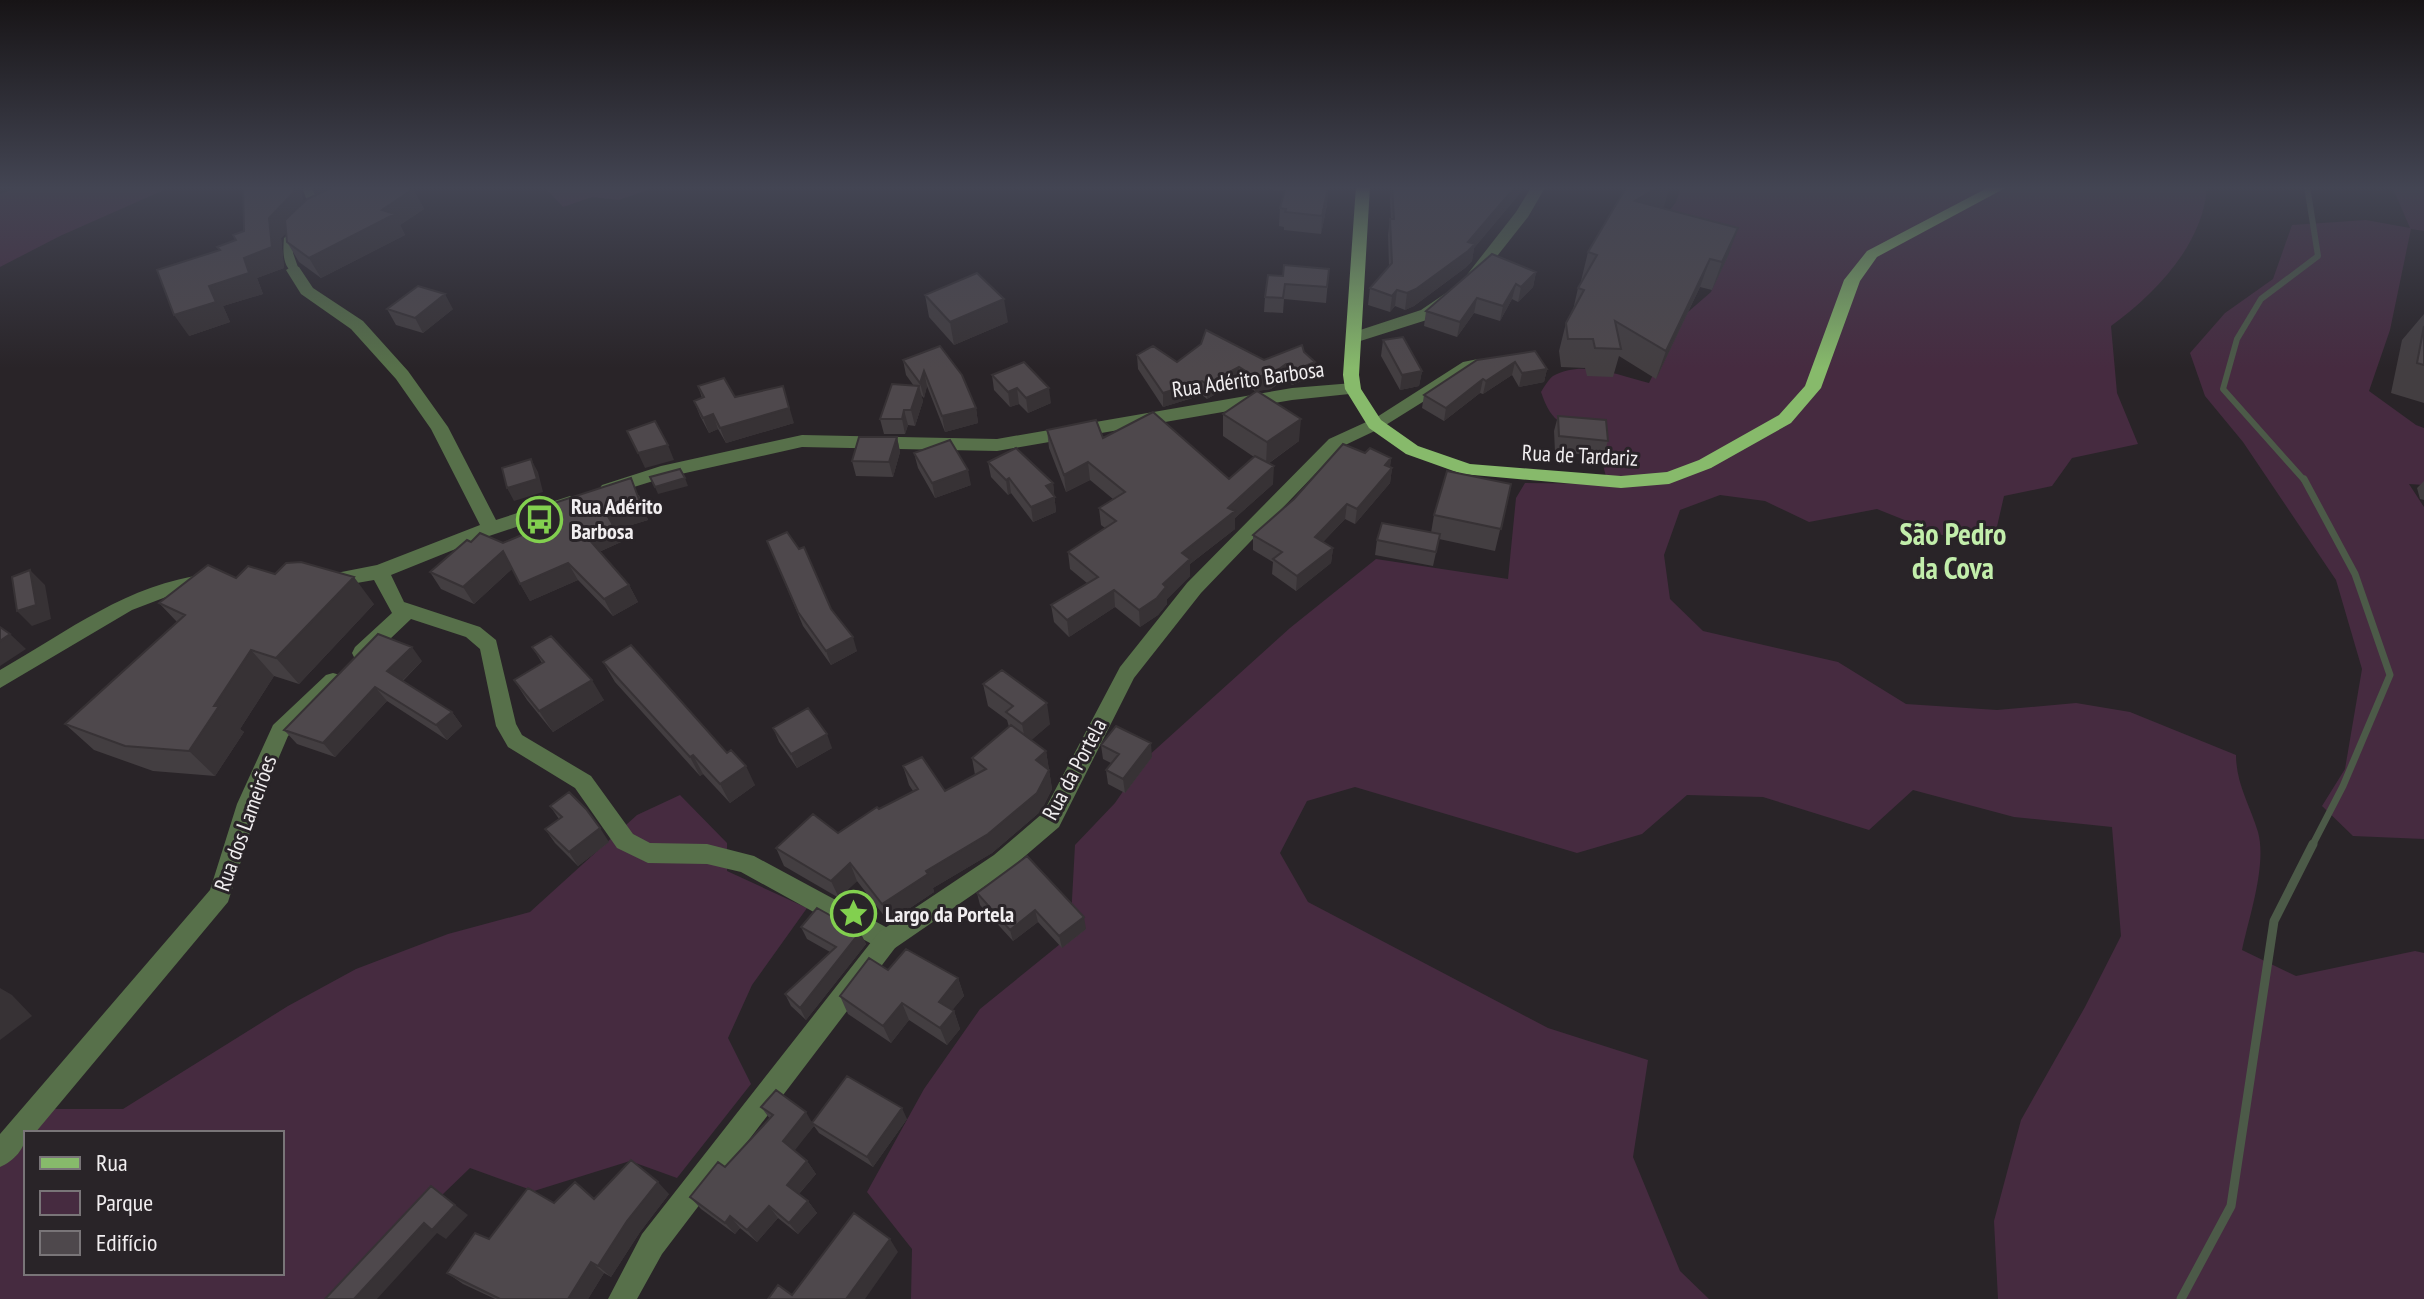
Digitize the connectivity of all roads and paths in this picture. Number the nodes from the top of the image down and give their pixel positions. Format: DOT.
graph roads {
  1 [pos="288,247"];
  2 [pos="1359,247"];
  3 [pos="1497,247"];
  4 [pos="1884,247"];
  5 [pos="294,270"];
  6 [pos="1354,338"];
  7 [pos="1498,362"];
  8 [pos="1353,389"];
  9 [pos="1375,424"];
  10 [pos="491,528"];
  11 [pos="380,572"];
  12 [pos="231,581"];
  13 [pos="315,581"];
  14 [pos="406,612"];
  15 [pos="0,680"];
  16 [pos="887,940"];
  17 [pos="0,1154"];
  18 [pos="622,1299"];
  1 -- 5 [label="lane"];
  2 -- 6 [label="main road"];
  3 -- 6 [label="street"];
  4 -- 9 [label="main road, Rua de Tardariz"];
  5 -- 10 [label="street"];
  6 -- 8 [label="main road"];
  7 -- 9 [label="street, Rua da Portela"];
  8 -- 9 [label="main road, Rua de Tardariz"];
  8 -- 10 [label="street, Rua Adérito Barbosa"];
  9 -- 16 [label="street, Rua da Portela"];
  10 -- 11 [label="street, Rua Adérito Barbosa"];
  11 -- 13 [label="street, Rua Adérito Barbosa"];
  11 -- 14 [label="street"];
  12 -- 15 [label="street"];
  14 -- 16 [label="street"];
  14 -- 17 [label="street, Rua dos Lameirões"];
  16 -- 18 [label="street, Rua da Portela"];
}
